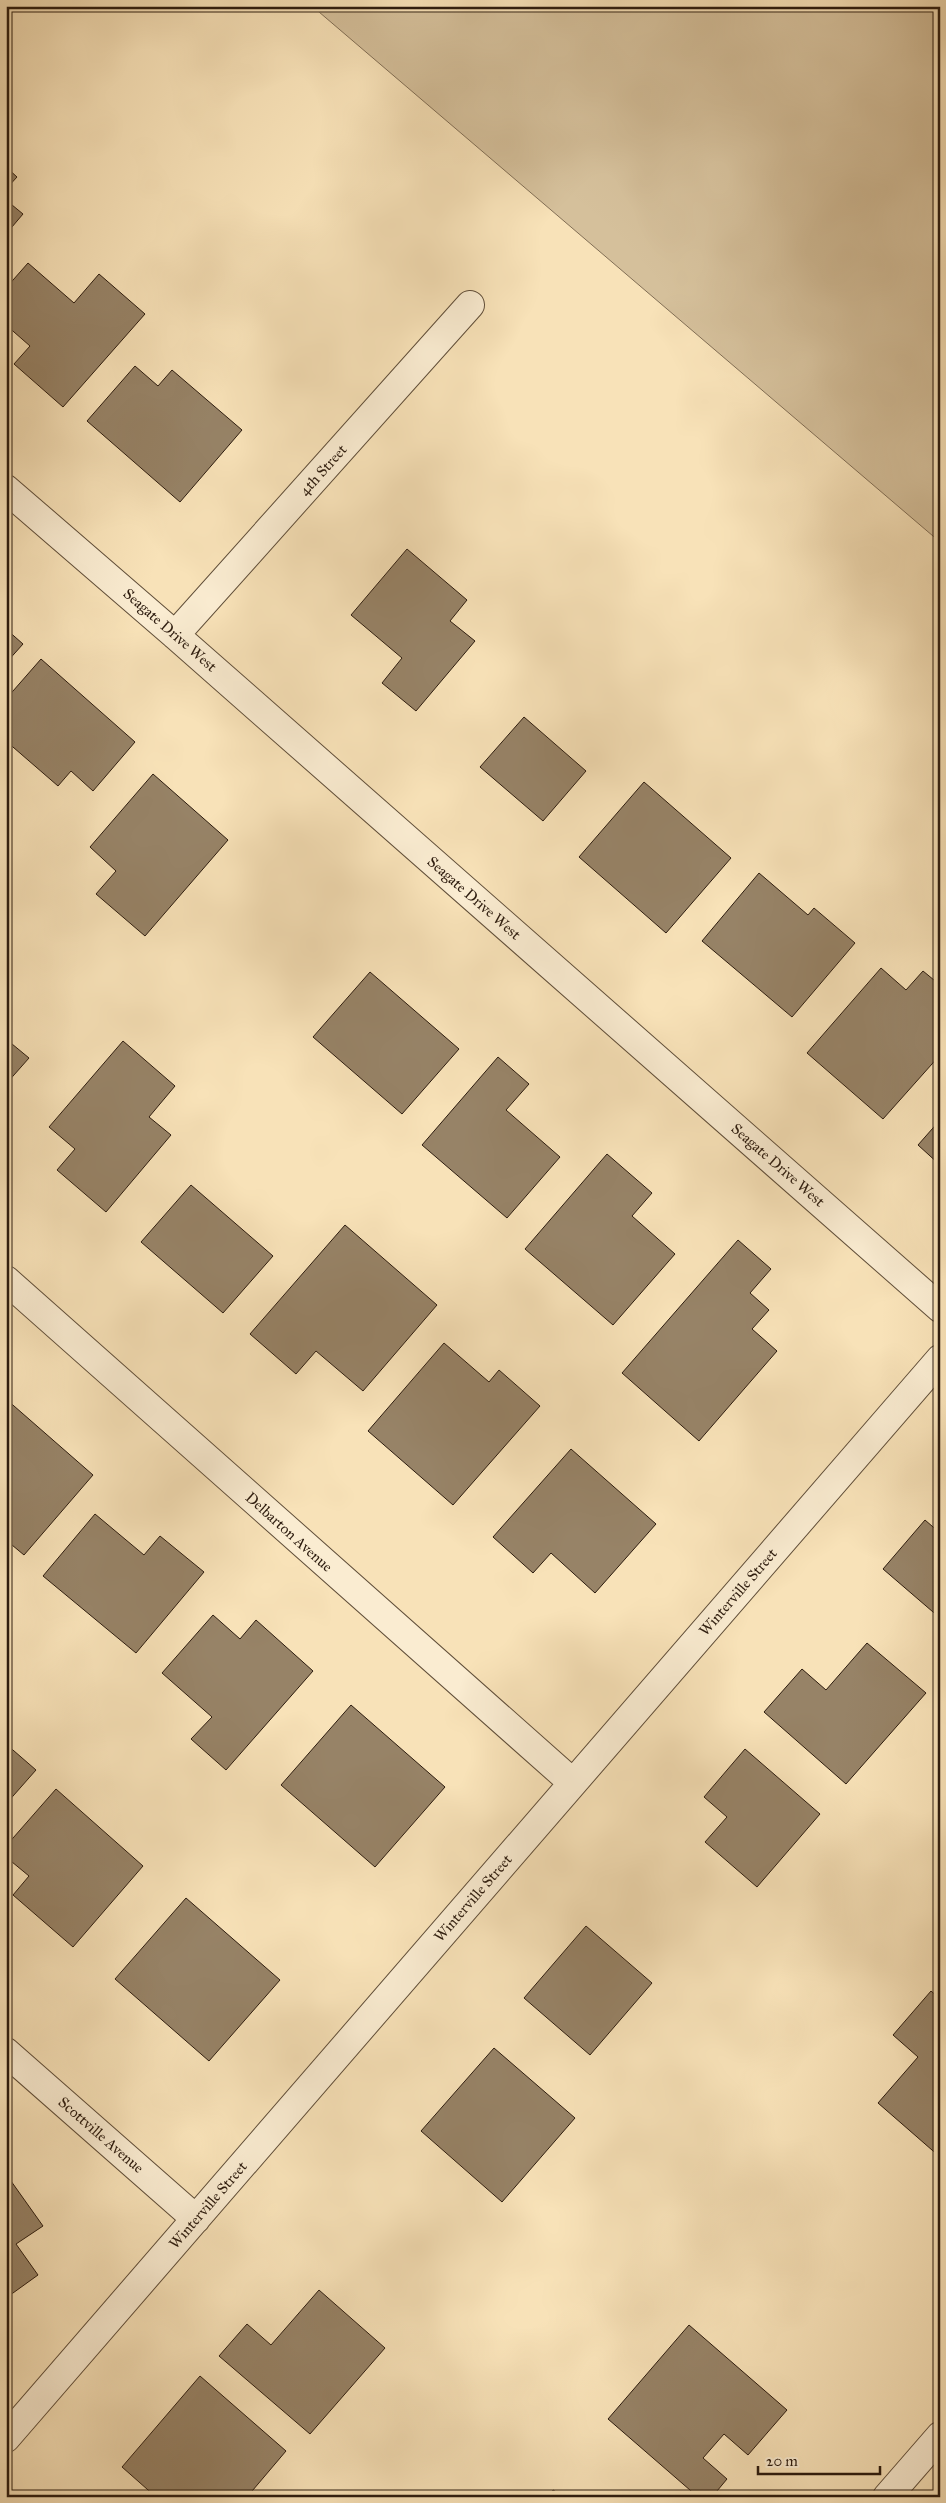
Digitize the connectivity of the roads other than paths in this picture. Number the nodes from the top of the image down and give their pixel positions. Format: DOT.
graph roads {
  1 [pos="470,305"];
  2 [pos="6,489"];
  3 [pos="175,635"];
  4 [pos="6,1280"];
  5 [pos="940,1308"];
  6 [pos="940,1359"];
  7 [pos="572,1783"];
  8 [pos="6,2052"];
  9 [pos="196,2219"];
  10 [pos="940,2436"];
  11 [pos="6,2438"];
  12 [pos="887,2497"];
  1 -- 3 [label="street, 4th Street"];
  2 -- 3 [label="street, Seagate Drive West"];
  3 -- 5 [label="street, Seagate Drive West"];
  4 -- 7 [label="street, Delbarton Avenue"];
  6 -- 7 [label="street, Winterville Street"];
  7 -- 9 [label="street, Winterville Street"];
  8 -- 9 [label="street, Scottville Avenue"];
  9 -- 11 [label="street, Winterville Street"];
  10 -- 12 [label="street"];
}
